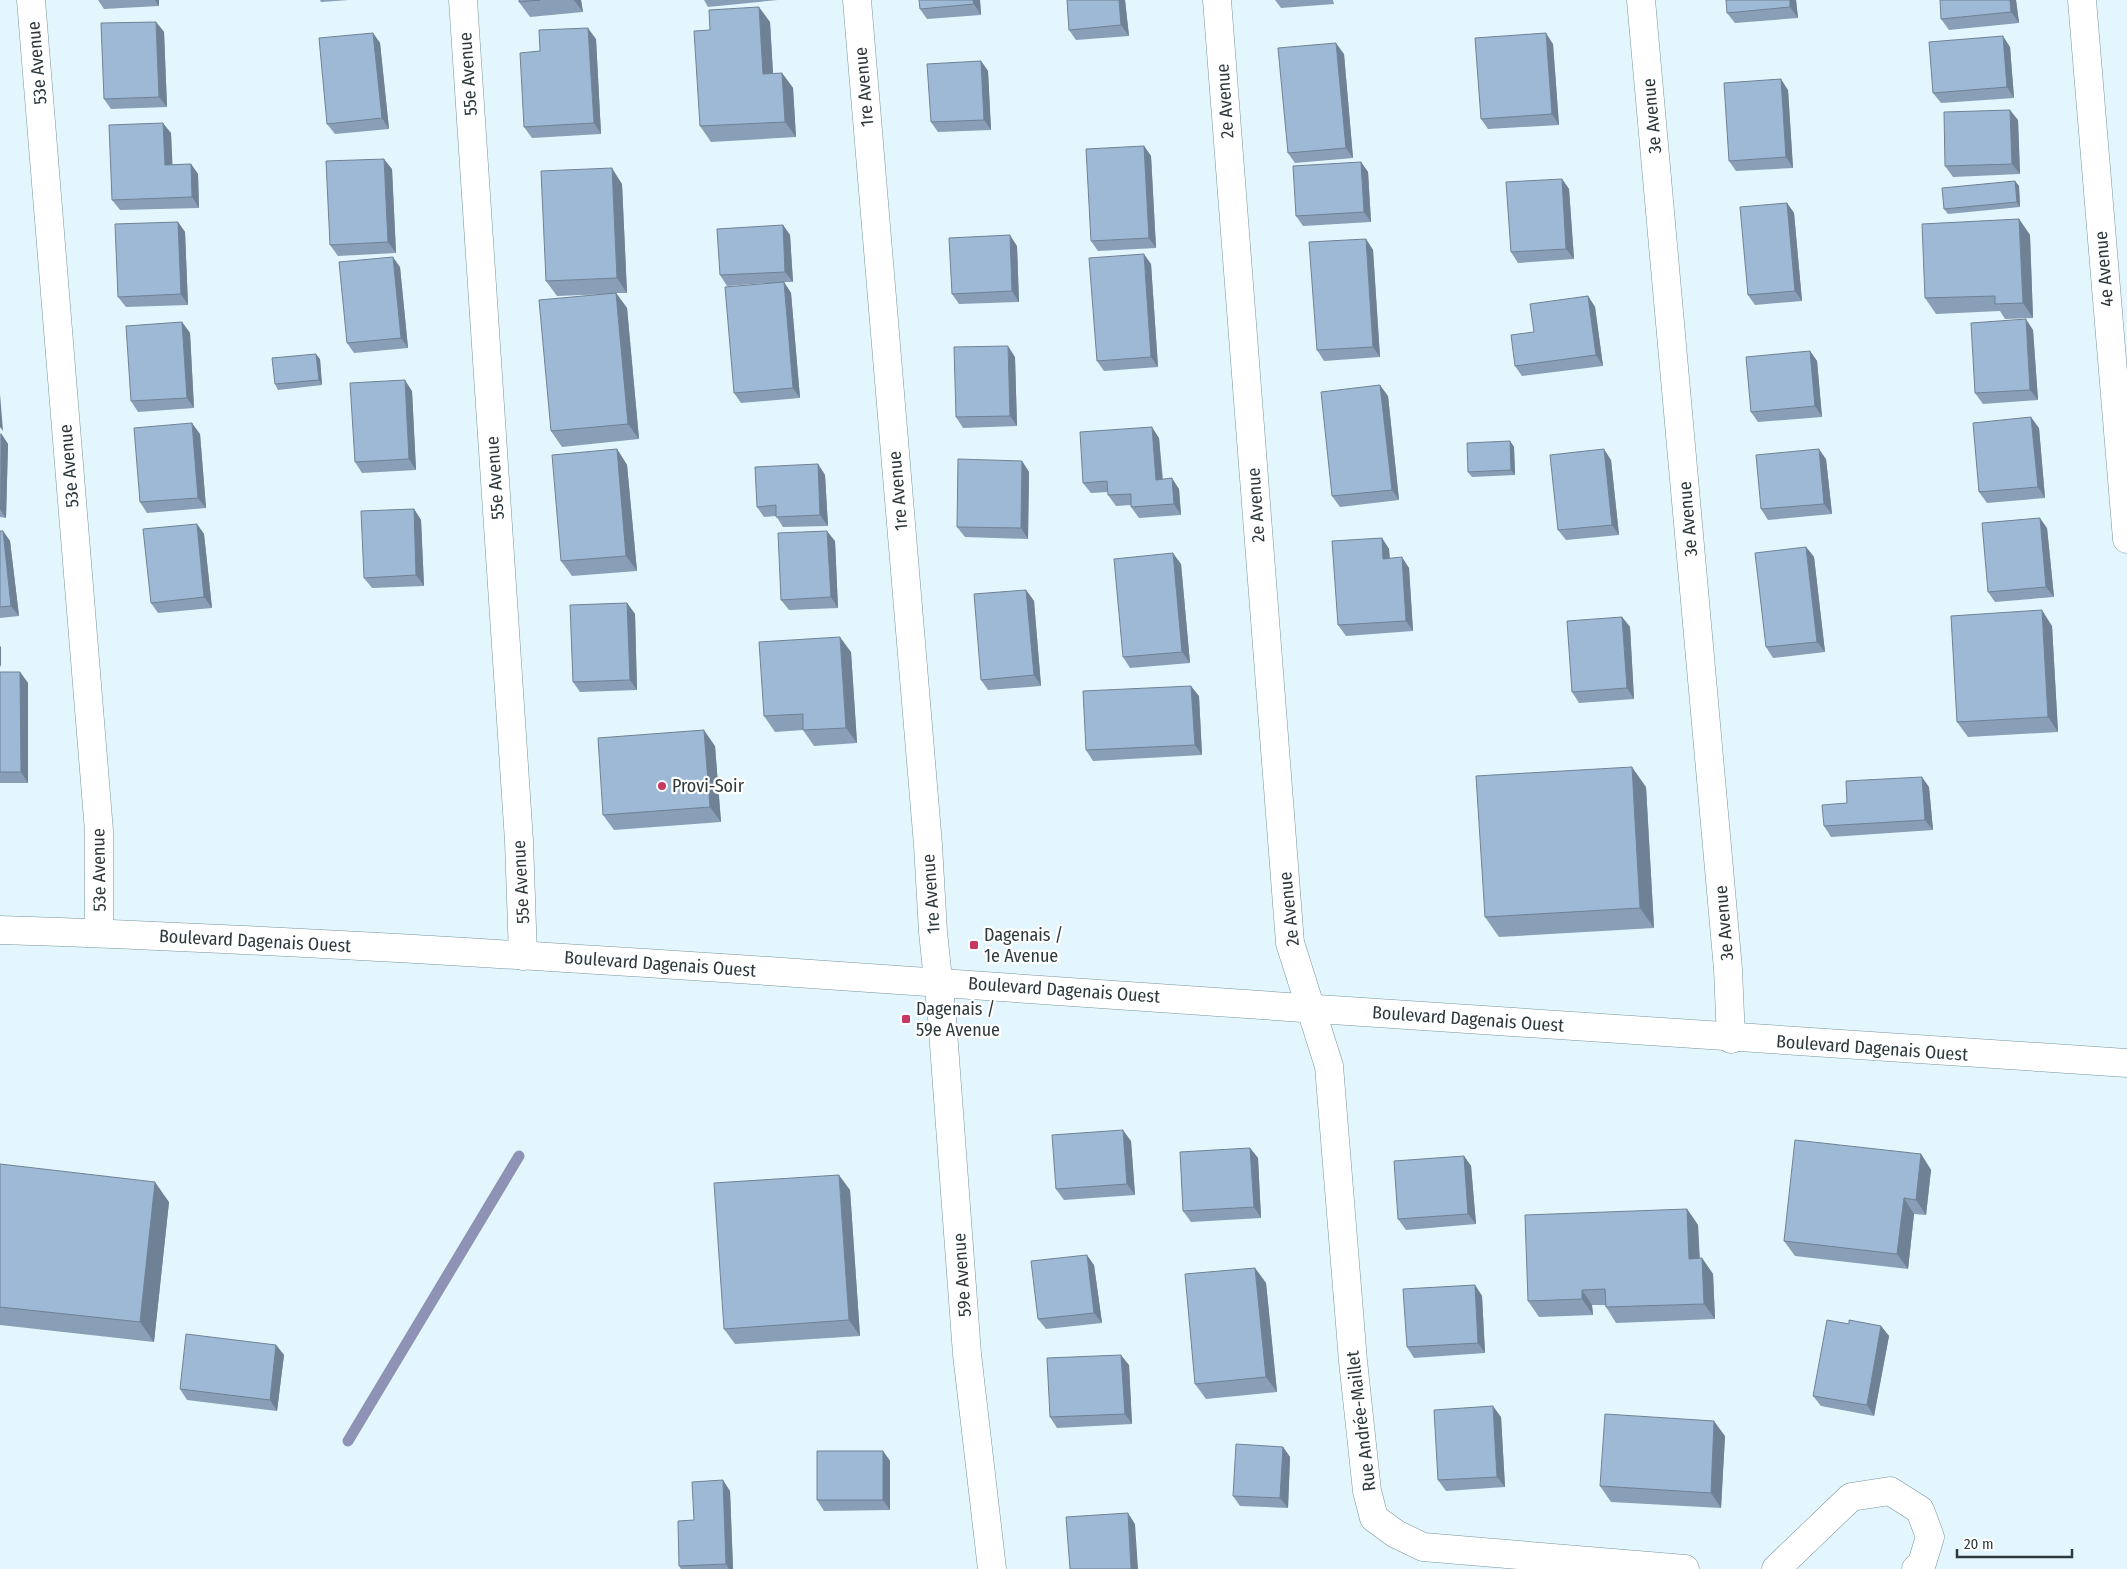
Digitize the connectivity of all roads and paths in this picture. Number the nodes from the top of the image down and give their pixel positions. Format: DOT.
graph roads {
  1 [pos="31,0"];
  2 [pos="463,0"];
  3 [pos="857,0"];
  4 [pos="1217,0"];
  5 [pos="1641,0"];
  6 [pos="2082,0"];
  7 [pos="2127,539"];
  8 [pos="0,930"];
  9 [pos="99,933"];
  10 [pos="523,956"];
  11 [pos="939,981"];
  12 [pos="1309,1007"];
  13 [pos="1731,1039"];
  14 [pos="2127,1064"];
  15 [pos="992,1569"];
  16 [pos="1685,1569"];
  17 [pos="1776,1569"];
  18 [pos="1916,1569"];
  1 -- 9 [label="street, 53e Avenue"];
  2 -- 10 [label="street, 55e Avenue"];
  3 -- 11 [label="street, 1re Avenue"];
  4 -- 12 [label="street, 2e Avenue"];
  5 -- 13 [label="street, 3e Avenue"];
  6 -- 7 [label="street, 4e Avenue"];
  8 -- 9 [label="street, Boulevard Dagenais Ouest"];
  9 -- 10 [label="street, Boulevard Dagenais Ouest"];
  10 -- 11 [label="street, Boulevard Dagenais Ouest"];
  11 -- 12 [label="street, Boulevard Dagenais Ouest"];
  11 -- 15 [label="street, 59e Avenue"];
  12 -- 13 [label="street, Boulevard Dagenais Ouest"];
  12 -- 16 [label="street, Rue Andrée-Maillet"];
  13 -- 14 [label="street, Boulevard Dagenais Ouest"];
  17 -- 18 [label="street"];
}
